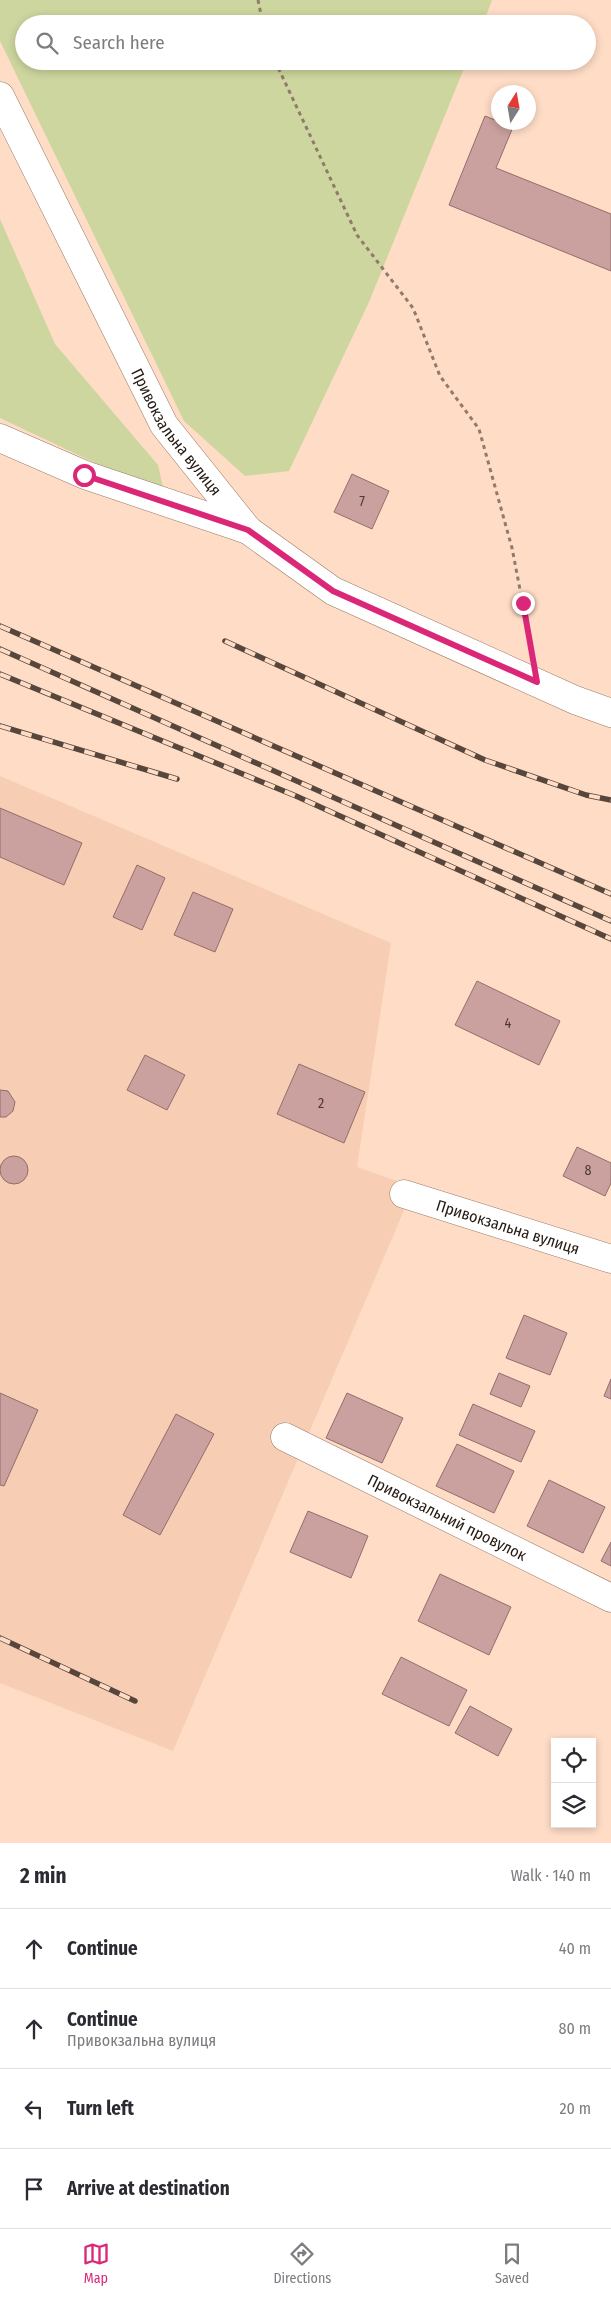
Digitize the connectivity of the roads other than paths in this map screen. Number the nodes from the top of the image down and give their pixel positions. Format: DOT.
graph roads {
  1 [pos="0,96"];
  2 [pos="0,438"];
  3 [pos="248,530"];
  4 [pos="611,713"];
  5 [pos="404,1194"];
  6 [pos="611,1259"];
  7 [pos="285,1437"];
  8 [pos="611,1598"];
  1 -- 3 [label="main road, Привокзальна вулиця"];
  2 -- 3 [label="main road"];
  3 -- 4 [label="main road, Привокзальна вулиця"];
  5 -- 6 [label="main road, Привокзальна вулиця"];
  7 -- 8 [label="main road, Привокзальний провулок"];
}
